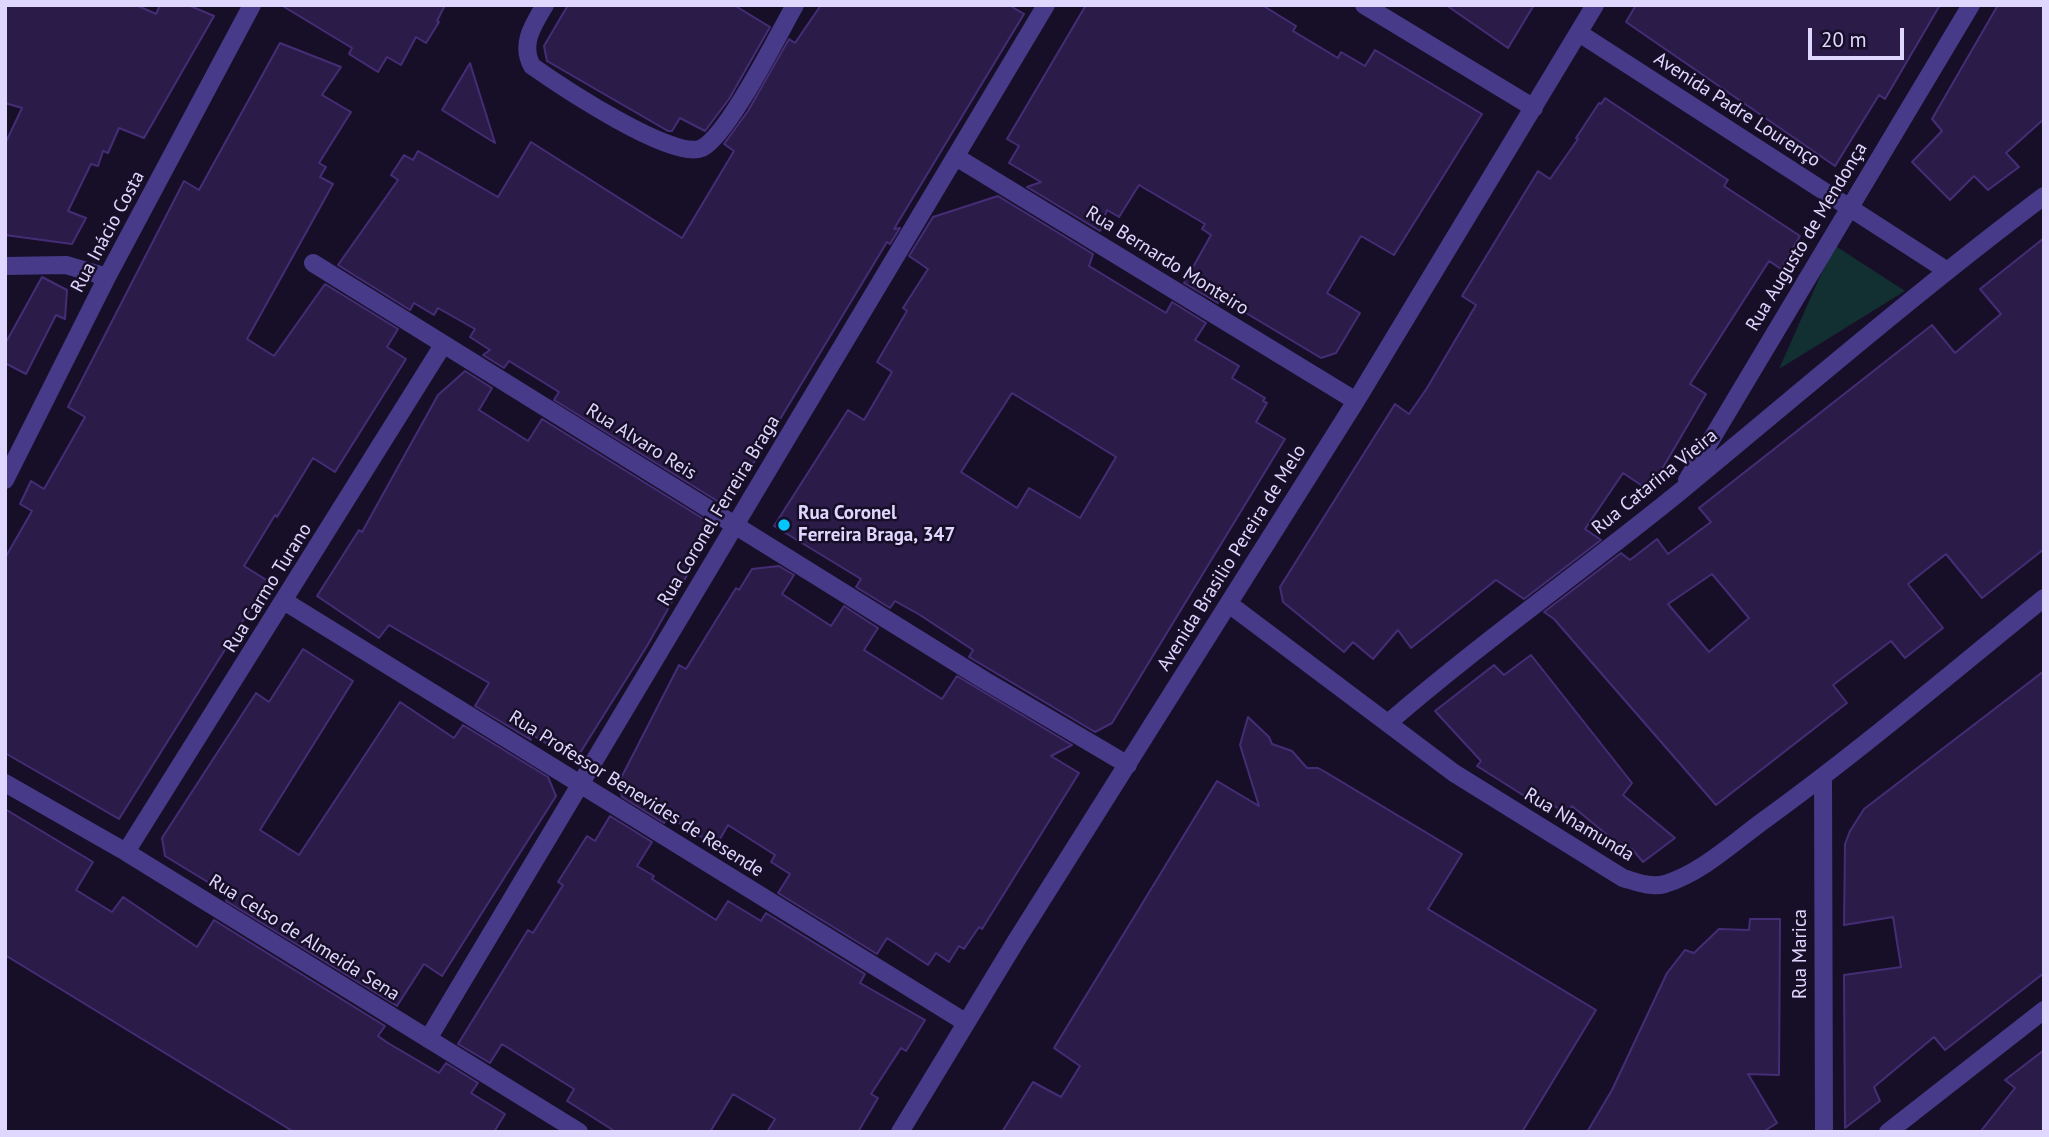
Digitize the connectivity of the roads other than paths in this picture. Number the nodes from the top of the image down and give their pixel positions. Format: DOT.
graph roads {
  1 [pos="252,5"];
  2 [pos="545,5"];
  3 [pos="795,5"];
  4 [pos="1046,5"];
  5 [pos="1364,5"];
  6 [pos="1595,5"];
  7 [pos="1971,5"];
  8 [pos="1578,33"];
  9 [pos="1534,108"];
  10 [pos="956,157"];
  11 [pos="2044,196"];
  12 [pos="1849,208"];
  13 [pos="313,263"];
  14 [pos="5,266"];
  15 [pos="1946,270"];
  16 [pos="107,277"];
  17 [pos="443,345"];
  18 [pos="1356,401"];
  19 [pos="5,480"];
  20 [pos="1681,491"];
  21 [pos="735,526"];
  22 [pos="2044,598"];
  23 [pos="284,601"];
  24 [pos="1229,604"];
  25 [pos="1388,723"];
  26 [pos="1128,765"];
  27 [pos="1824,777"];
  28 [pos="5,783"];
  29 [pos="580,785"];
  30 [pos="126,852"];
  31 [pos="2044,1010"];
  32 [pos="965,1022"];
  33 [pos="428,1039"];
  34 [pos="579,1132"];
  35 [pos="900,1132"];
  36 [pos="1824,1132"];
  37 [pos="1888,1132"];
  1 -- 16 [label="street, Rua Inácio Costa"];
  2 -- 3 [label="street"];
  4 -- 10 [label="street, Rua Coronel Ferreira Braga"];
  5 -- 9 [label="street"];
  6 -- 8 [label="street, Avenida Brasilio Pereira de Melo"];
  7 -- 12 [label="street, Rua Augusto de Mendonça"];
  8 -- 9 [label="street, Avenida Brasilio Pereira de Melo"];
  8 -- 12 [label="street, Avenida Padre Lourenço"];
  9 -- 18 [label="street, Avenida Brasilio Pereira de Melo"];
  10 -- 18 [label="street, Rua Bernardo Monteiro"];
  10 -- 21 [label="street, Rua Coronel Ferreira Braga"];
  11 -- 15 [label="street"];
  12 -- 15 [label="street, Avenida Padre Lourenço"];
  12 -- 20 [label="street, Rua Augusto de Mendonça"];
  13 -- 17 [label="street, Rua Alvaro Reis"];
  14 -- 16 [label="street"];
  15 -- 20 [label="street, Rua Catarina Vieira"];
  16 -- 19 [label="street, Rua Inácio Costa"];
  17 -- 21 [label="street, Rua Alvaro Reis"];
  17 -- 23 [label="street, Rua Carmo Turano"];
  18 -- 24 [label="street, Avenida Brasilio Pereira de Melo"];
  20 -- 25 [label="street, Rua Catarina Vieira"];
  21 -- 26 [label="street, Rua Alvaro Reis"];
  21 -- 29 [label="street, Rua Coronel Ferreira Braga"];
  22 -- 27 [label="street, Rua Nhamunda"];
  23 -- 29 [label="street, Rua Professor Benevides de Resende"];
  23 -- 30 [label="street, Rua Carmo Turano"];
  24 -- 25 [label="street, Rua Nhamunda"];
  24 -- 26 [label="street, Avenida Brasilio Pereira de Melo"];
  25 -- 27 [label="street, Rua Nhamunda"];
  26 -- 32 [label="street, Avenida Brasilio Pereira de Melo"];
  27 -- 36 [label="street, Rua Marica"];
  28 -- 30 [label="street, Rua Celso de Almeida Sena"];
  29 -- 32 [label="street, Rua Professor Benevides de Resende"];
  29 -- 33 [label="street, Rua Coronel Ferreira Braga"];
  30 -- 33 [label="street, Rua Celso de Almeida Sena"];
  31 -- 37 [label="street"];
  32 -- 35 [label="street, Avenida Brasilio Pereira de Melo"];
  33 -- 34 [label="street, Rua Celso de Almeida Sena"];
}
